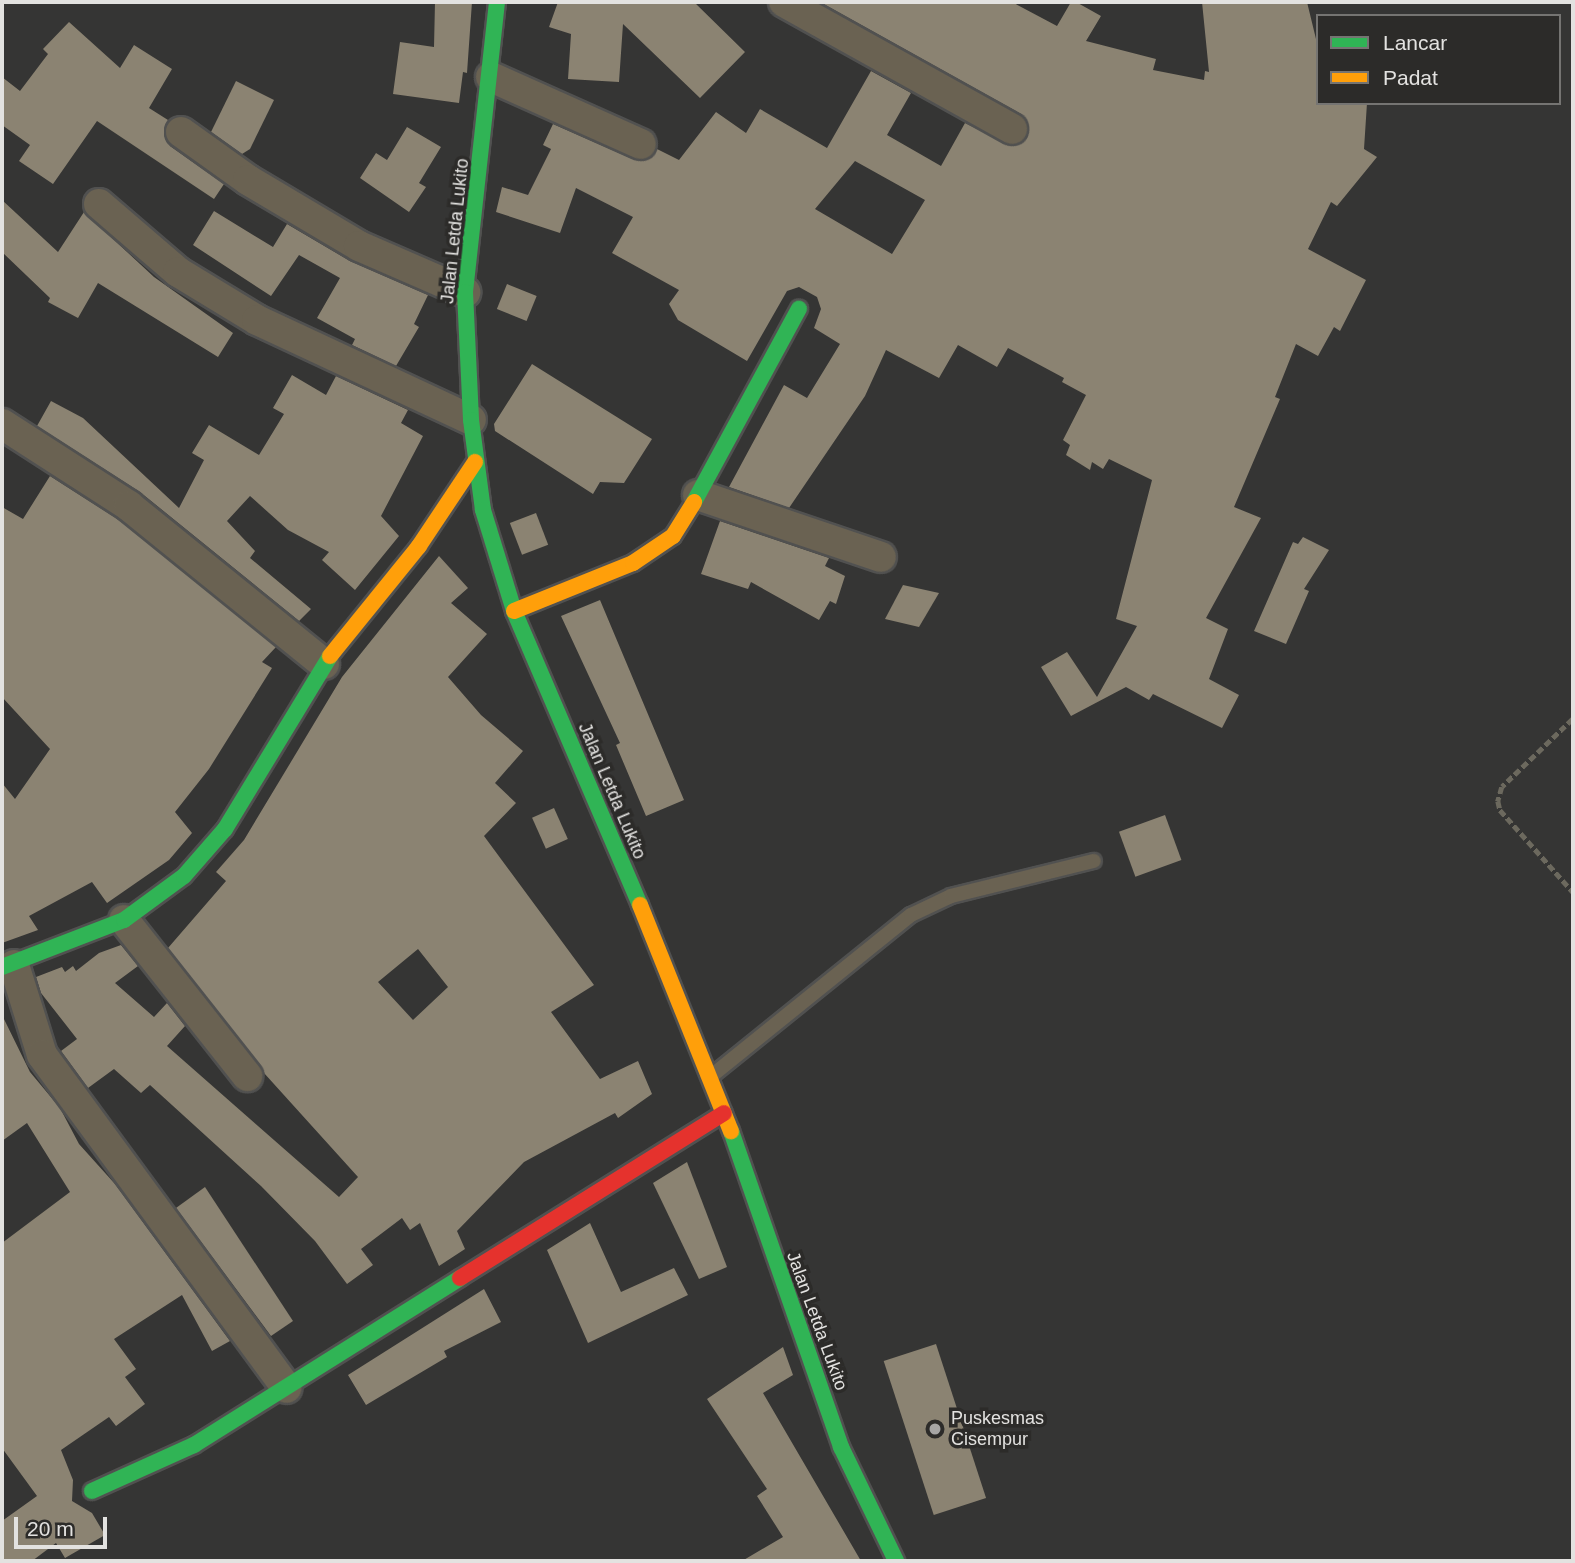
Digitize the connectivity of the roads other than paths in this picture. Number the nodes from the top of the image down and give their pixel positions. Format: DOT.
graph roads {
  1 [pos="497,2"];
  2 [pos="784,2"];
  3 [pos="491,77"];
  4 [pos="1012,129"];
  5 [pos="181,132"];
  6 [pos="640,144"];
  7 [pos="99,204"];
  8 [pos="464,292"];
  9 [pos="799,309"];
  10 [pos="471,420"];
  11 [pos="2,424"];
  12 [pos="475,462"];
  13 [pos="698,495"];
  14 [pos="881,557"];
  15 [pos="514,611"];
  16 [pos="324,664"];
  17 [pos="1094,861"];
  18 [pos="124,920"];
  19 [pos="8,966"];
  20 [pos="712,1075"];
  21 [pos="247,1076"];
  22 [pos="724,1113"];
  23 [pos="287,1388"];
  24 [pos="92,1491"];
  25 [pos="896,1561"];
  1 -- 3 [label="street, Jalan Letda Lukito"];
  2 -- 4 [label="street"];
  3 -- 6 [label="street"];
  3 -- 8 [label="street, Jalan Letda Lukito"];
  5 -- 8 [label="street"];
  7 -- 10 [label="street"];
  8 -- 10 [label="street, Jalan Letda Lukito"];
  9 -- 13 [label="street"];
  10 -- 12 [label="street, Jalan Letda Lukito"];
  11 -- 16 [label="street"];
  12 -- 15 [label="street, Jalan Letda Lukito"];
  12 -- 16 [label="street"];
  13 -- 14 [label="street"];
  13 -- 15 [label="street"];
  15 -- 20 [label="street, Jalan Letda Lukito"];
  16 -- 18 [label="street"];
  17 -- 20 [label="lane"];
  18 -- 19 [label="street"];
  18 -- 21 [label="street"];
  19 -- 23 [label="street"];
  20 -- 22 [label="street, Jalan Letda Lukito"];
  22 -- 23 [label="street"];
  22 -- 25 [label="street, Jalan Letda Lukito"];
  23 -- 24 [label="street"];
}
